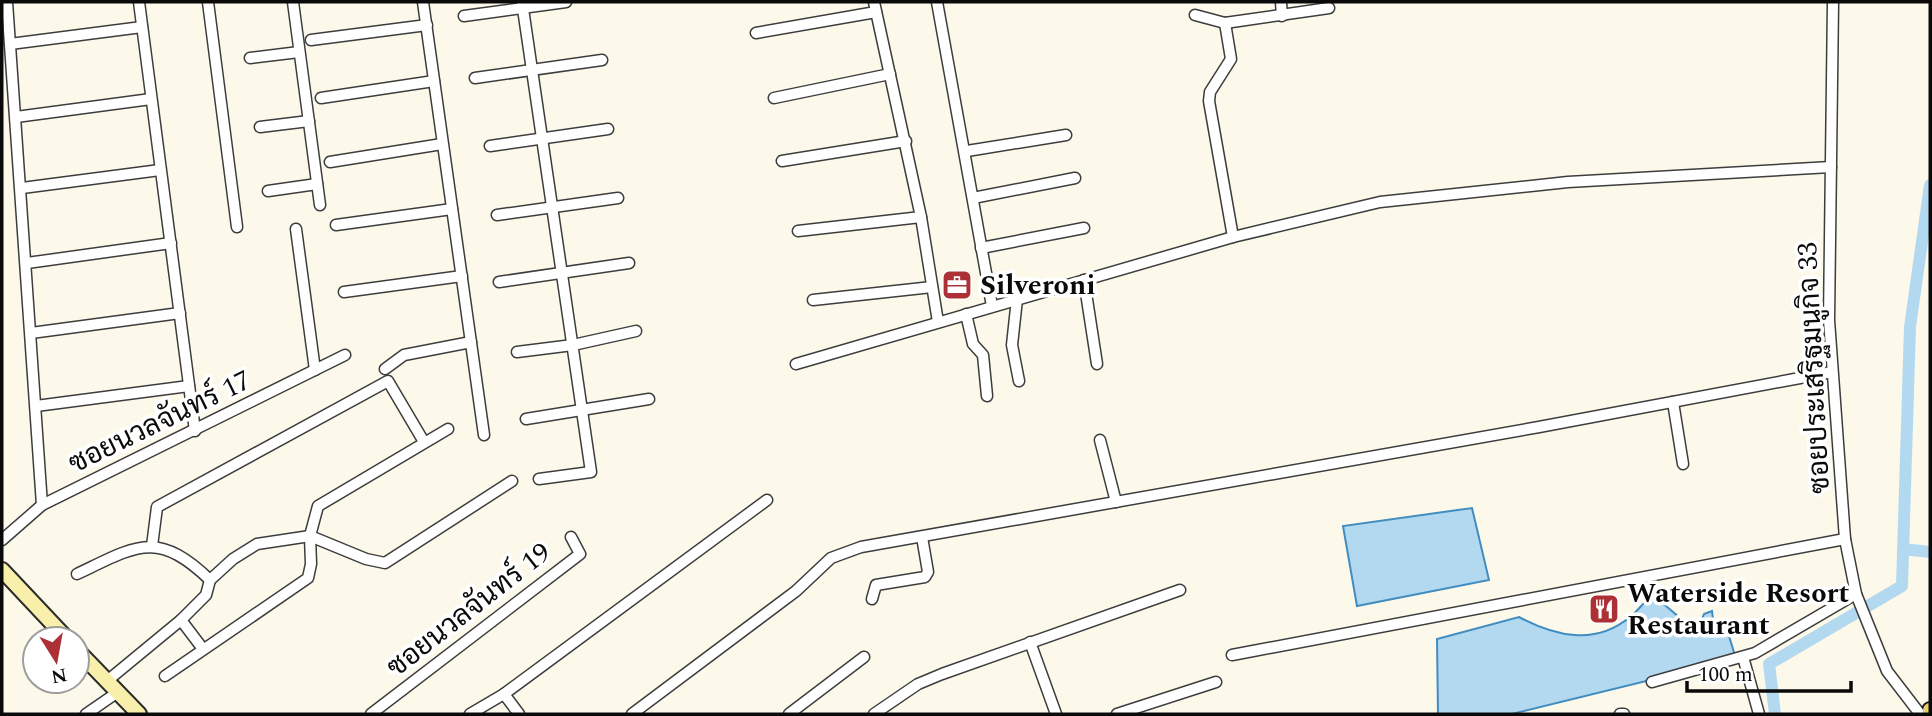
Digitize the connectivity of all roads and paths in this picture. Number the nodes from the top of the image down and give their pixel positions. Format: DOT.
graph roads {
  1 [pos="7,2"];
  2 [pos="139,2"];
  3 [pos="208,2"];
  4 [pos="293,2"];
  5 [pos="423,2"];
  6 [pos="566,2"];
  7 [pos="937,2"];
  8 [pos="1281,2"];
  9 [pos="1833,2"];
  10 [pos="523,5"];
  11 [pos="875,7"];
  12 [pos="1329,8"];
  13 [pos="1195,15"];
  14 [pos="464,16"];
  15 [pos="1282,16"];
  16 [pos="1225,23"];
  17 [pos="427,25"];
  18 [pos="142,27"];
  19 [pos="756,33"];
  20 [pos="311,40"];
  21 [pos="10,44"];
  22 [pos="299,52"];
  23 [pos="250,58"];
  24 [pos="602,60"];
  25 [pos="531,71"];
  26 [pos="890,74"];
  27 [pos="475,78"];
  28 [pos="434,81"];
  29 [pos="321,98"];
  30 [pos="774,98"];
  31 [pos="151,99"];
  32 [pos="16,117"];
  33 [pos="309,121"];
  34 [pos="260,127"];
  35 [pos="608,129"];
  36 [pos="1066,135"];
  37 [pos="541,138"];
  38 [pos="906,141"];
  39 [pos="442,144"];
  40 [pos="491,146"];
  41 [pos="967,151"];
  42 [pos="330,162"];
  43 [pos="782,162"];
  44 [pos="1831,167"];
  45 [pos="160,170"];
  46 [pos="1075,178"];
  47 [pos="317,184"];
  48 [pos="22,188"];
  49 [pos="268,191"];
  50 [pos="618,198"];
  51 [pos="973,198"];
  52 [pos="320,205"];
  53 [pos="551,206"];
  54 [pos="452,209"];
  55 [pos="497,215"];
  56 [pos="921,217"];
  57 [pos="336,225"];
  58 [pos="237,227"];
  59 [pos="1084,228"];
  60 [pos="296,229"];
  61 [pos="798,231"];
  62 [pos="1233,237"];
  63 [pos="171,243"];
  64 [pos="981,248"];
  65 [pos="27,263"];
  66 [pos="629,263"];
  67 [pos="561,273"];
  68 [pos="462,276"];
  69 [pos="1084,280"];
  70 [pos="499,282"];
  71 [pos="932,287"];
  72 [pos="344,292"];
  73 [pos="1017,299"];
  74 [pos="813,300"];
  75 [pos="992,306"];
  76 [pos="180,313"];
  77 [pos="966,314"];
  78 [pos="938,322"];
  79 [pos="636,331"];
  80 [pos="31,333"];
  81 [pos="471,342"];
  82 [pos="573,345"];
  83 [pos="517,352"];
  84 [pos="345,355"];
  85 [pos="796,364"];
  86 [pos="1097,364"];
  87 [pos="385,369"];
  88 [pos="315,370"];
  89 [pos="1832,372"];
  90 [pos="1019,381"];
  91 [pos="189,386"];
  92 [pos="987,396"];
  93 [pos="649,399"];
  94 [pos="1673,402"];
  95 [pos="36,406"];
  96 [pos="581,408"];
  97 [pos="526,419"];
  98 [pos="448,429"];
  99 [pos="195,431"];
  100 [pos="484,435"];
  101 [pos="1100,440"];
  102 [pos="424,442"];
  103 [pos="1684,464"];
  104 [pos="539,479"];
  105 [pos="512,481"];
  106 [pos="767,500"];
  107 [pos="1116,502"];
  108 [pos="42,505"];
  109 [pos="310,536"];
  110 [pos="571,537"];
  111 [pos="922,537"];
  112 [pos="1845,539"];
  113 [pos="2,540"];
  114 [pos="152,546"];
  115 [pos="2,570"];
  116 [pos="76,574"];
  117 [pos="210,580"];
  118 [pos="7,584"];
  119 [pos="1180,590"];
  120 [pos="1856,594"];
  121 [pos="872,598"];
  122 [pos="181,620"];
  123 [pos="52,625"];
  124 [pos="1030,642"];
  125 [pos="203,649"];
  126 [pos="1232,655"];
  127 [pos="864,657"];
  128 [pos="1743,657"];
  129 [pos="91,664"];
  130 [pos="165,676"];
  131 [pos="107,681"];
  132 [pos="1216,682"];
  133 [pos="1652,682"];
  134 [pos="118,692"];
  135 [pos="504,694"];
  136 [pos="86,714"];
  137 [pos="139,714"];
  138 [pos="371,714"];
  139 [pos="470,714"];
  140 [pos="519,714"];
  141 [pos="632,714"];
  142 [pos="789,714"];
  143 [pos="874,714"];
  144 [pos="1056,714"];
  145 [pos="1117,714"];
  146 [pos="1759,714"];
  147 [pos="1920,714"];
  1 -- 21 [label="street"];
  2 -- 18 [label="street"];
  3 -- 58 [label="street"];
  4 -- 22 [label="street"];
  5 -- 17 [label="street"];
  6 -- 10 [label="street"];
  7 -- 41 [label="street"];
  8 -- 15 [label="street"];
  9 -- 44 [label="street, ซอยประเสริฐมนูกิจ 33"];
  10 -- 14 [label="street"];
  10 -- 25 [label="street"];
  11 -- 19 [label="street"];
  11 -- 26 [label="street"];
  12 -- 15 [label="street"];
  13 -- 16 [label="street"];
  15 -- 16 [label="street"];
  16 -- 62 [label="street"];
  17 -- 20 [label="street"];
  17 -- 28 [label="street"];
  18 -- 21 [label="street"];
  18 -- 31 [label="street"];
  21 -- 32 [label="street"];
  22 -- 23 [label="street"];
  22 -- 33 [label="street"];
  24 -- 25 [label="street"];
  25 -- 27 [label="street"];
  25 -- 37 [label="street"];
  26 -- 30 [label="street"];
  26 -- 38 [label="street"];
  28 -- 29 [label="street"];
  28 -- 39 [label="street"];
  31 -- 32 [label="street"];
  31 -- 45 [label="street"];
  32 -- 48 [label="street"];
  33 -- 34 [label="street"];
  33 -- 47 [label="street"];
  35 -- 37 [label="street"];
  36 -- 41 [label="street"];
  37 -- 40 [label="street"];
  37 -- 53 [label="street"];
  38 -- 43 [label="street"];
  38 -- 56 [label="street"];
  39 -- 42 [label="street"];
  39 -- 54 [label="street"];
  41 -- 51 [label="street"];
  44 -- 62 [label="street"];
  44 -- 89 [label="street, ซอยประเสริฐมนูกิจ 33"];
  45 -- 48 [label="street"];
  45 -- 63 [label="street"];
  46 -- 51 [label="street"];
  47 -- 49 [label="street"];
  47 -- 52 [label="street"];
  48 -- 65 [label="street"];
  50 -- 53 [label="street"];
  51 -- 64 [label="street"];
  53 -- 55 [label="street"];
  53 -- 67 [label="street"];
  54 -- 57 [label="street"];
  54 -- 68 [label="street"];
  56 -- 61 [label="street"];
  56 -- 71 [label="street"];
  59 -- 64 [label="street"];
  60 -- 88 [label="street"];
  62 -- 69 [label="street"];
  63 -- 65 [label="street"];
  63 -- 76 [label="street"];
  64 -- 75 [label="street"];
  65 -- 80 [label="street"];
  66 -- 67 [label="street"];
  67 -- 70 [label="street"];
  67 -- 82 [label="street"];
  68 -- 72 [label="street"];
  68 -- 81 [label="street"];
  69 -- 73 [label="street"];
  69 -- 86 [label="street"];
  71 -- 74 [label="street"];
  71 -- 78 [label="street"];
  73 -- 75 [label="street"];
  73 -- 90 [label="street"];
  75 -- 77 [label="street"];
  76 -- 80 [label="street"];
  76 -- 91 [label="street"];
  77 -- 78 [label="street"];
  77 -- 92 [label="street"];
  78 -- 85 [label="street"];
  79 -- 82 [label="street"];
  80 -- 95 [label="street"];
  81 -- 87 [label="street"];
  81 -- 100 [label="street"];
  82 -- 83 [label="street"];
  82 -- 96 [label="street"];
  84 -- 88 [label="street, ซอยนวลจันทร์ 17"];
  88 -- 99 [label="street, ซอยนวลจันทร์ 17"];
  89 -- 94 [label="street"];
  89 -- 112 [label="street, ซอยประเสริฐมนูกิจ 33"];
  91 -- 95 [label="street"];
  91 -- 99 [label="street"];
  93 -- 96 [label="street"];
  94 -- 103 [label="street"];
  94 -- 107 [label="street"];
  95 -- 108 [label="street"];
  96 -- 97 [label="street"];
  96 -- 104 [label="street"];
  98 -- 102 [label="street"];
  99 -- 108 [label="street, ซอยนวลจันทร์ 17"];
  101 -- 107 [label="street"];
  102 -- 109 [label="street"];
  102 -- 114 [label="street"];
  105 -- 109 [label="street"];
  106 -- 135 [label="street"];
  107 -- 111 [label="street"];
  108 -- 113 [label="street, ซอยนวลจันทร์ 17"];
  109 -- 117 [label="street"];
  109 -- 125 [label="street"];
  110 -- 138 [label="street, ซอยนวลจันทร์ 19"];
  111 -- 121 [label="street"];
  111 -- 141 [label="street"];
  112 -- 120 [label="street, ซอยประเสริฐมนูกิจ 33"];
  112 -- 126 [label="street"];
  114 -- 116 [label="street"];
  114 -- 117 [label="street"];
  115 -- 118 [label="main road"];
  117 -- 122 [label="street"];
  118 -- 123 [label="main road"];
  119 -- 124 [label="street"];
  120 -- 128 [label="street"];
  120 -- 147 [label="street, ซอยประเสริฐมนูกิจ 33"];
  122 -- 125 [label="street"];
  122 -- 131 [label="street"];
  124 -- 143 [label="street"];
  124 -- 144 [label="street"];
  125 -- 130 [label="street"];
  127 -- 142 [label="street"];
  128 -- 133 [label="street"];
  128 -- 146 [label="street"];
  129 -- 131 [label="main road"];
  131 -- 134 [label="main road"];
  132 -- 145 [label="street"];
  134 -- 136 [label="street"];
  134 -- 137 [label="main road"];
  135 -- 139 [label="street"];
  135 -- 140 [label="street"];
}
